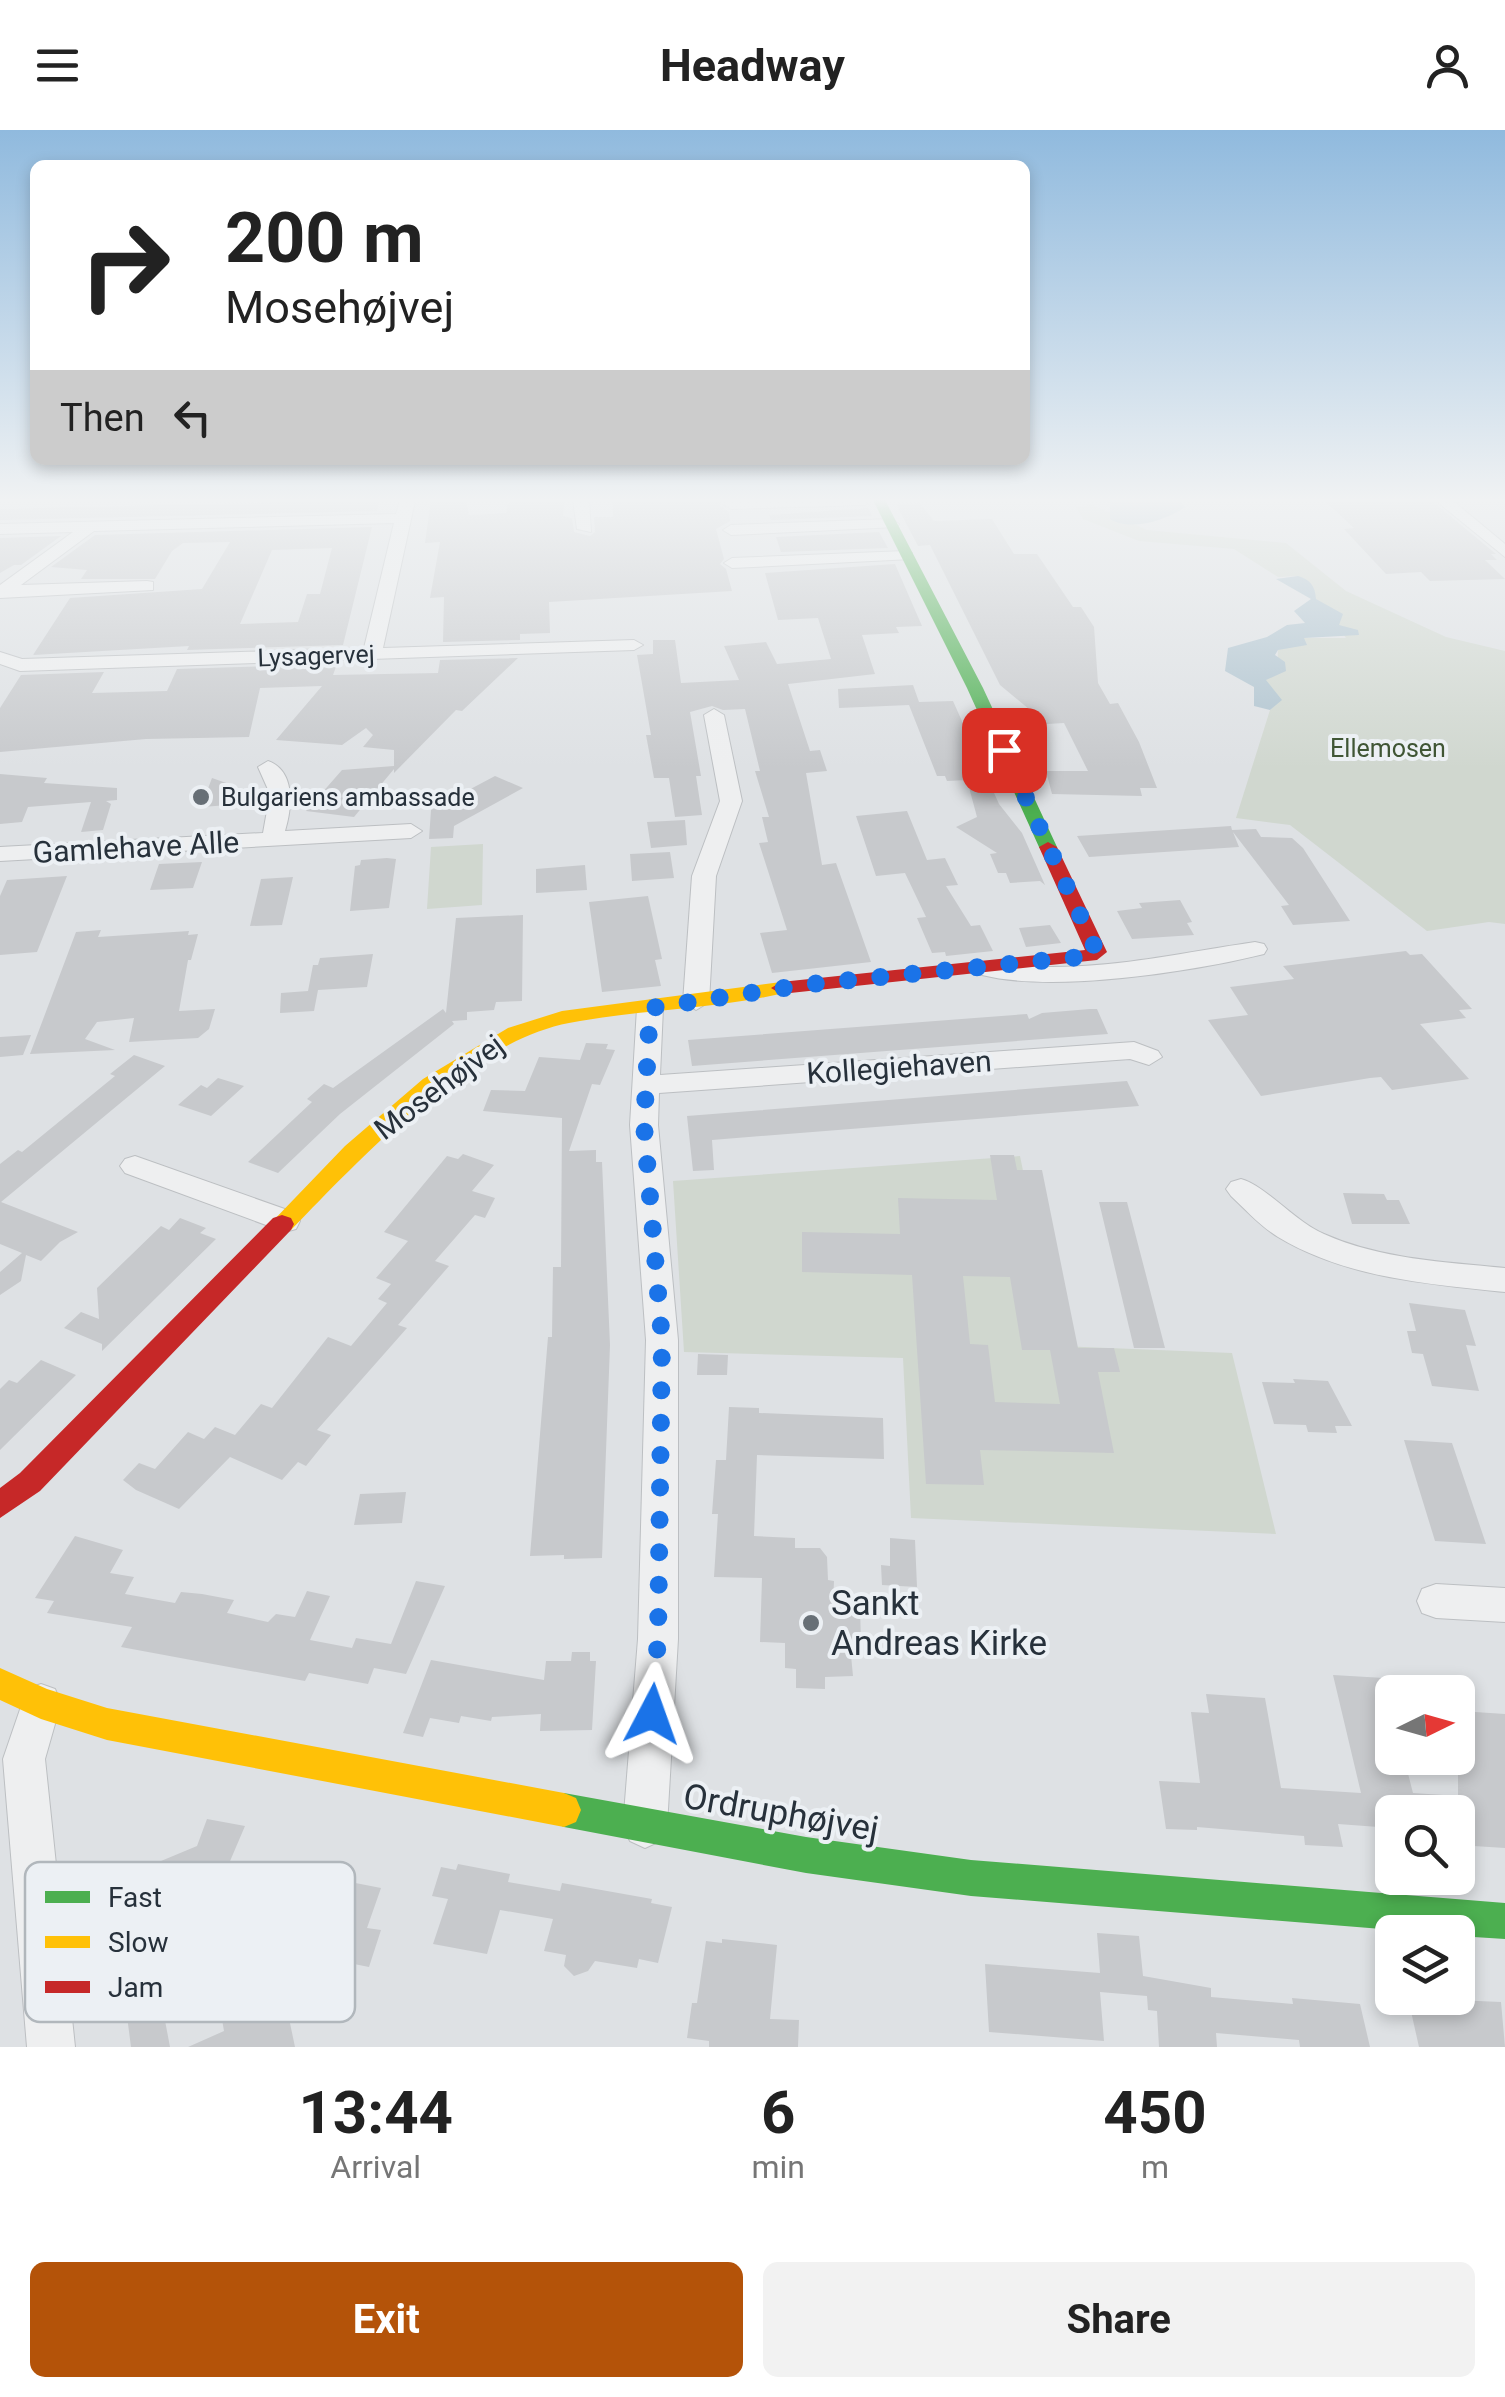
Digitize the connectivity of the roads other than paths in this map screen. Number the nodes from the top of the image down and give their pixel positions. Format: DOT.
graph roads {
  1 [pos="62,589"];
  2 [pos="387,589"];
  3 [pos="923,589"];
  4 [pos="0,592"];
  5 [pos="634,645"];
  6 [pos="372,654"];
  7 [pos="0,658"];
  8 [pos="714,715"];
  9 [pos="268,766"];
  10 [pos="412,830"];
  11 [pos="272,839"];
  12 [pos="0,854"];
  13 [pos="1256,949"];
  14 [pos="980,967"];
  15 [pos="696,1002"];
  16 [pos="650,1008"];
  17 [pos="1150,1057"];
  18 [pos="647,1085"];
  19 [pos="135,1166"];
  20 [pos="1240,1190"];
  21 [pos="285,1222"];
  22 [pos="1505,1280"];
  23 [pos="0,1504"];
  24 [pos="1436,1601"];
  25 [pos="1505,1605"];
  26 [pos="0,1683"];
  27 [pos="41,1703"];
  28 [pos="645,1826"];
  29 [pos="33,1862"];
  30 [pos="1505,1921"];
  31 [pos="48,2022"];
  32 [pos="50,2047"];
  1 -- 4 [label="street"];
  2 -- 6 [label="street"];
  3 -- 14 [label="street, Mosehøjvej"];
  5 -- 6 [label="street, Lysagervej"];
  6 -- 7 [label="street, Lysagervej"];
  8 -- 15 [label="street"];
  9 -- 11 [label="street, Gamlehave Alle"];
  10 -- 11 [label="street, Gamlehave Alle"];
  11 -- 12 [label="street, Gamlehave Alle"];
  13 -- 14 [label="street, Mosehøjvej"];
  14 -- 15 [label="street, Mosehøjvej"];
  15 -- 16 [label="street, Mosehøjvej"];
  16 -- 18 [label="street"];
  16 -- 21 [label="street, Mosehøjvej"];
  17 -- 18 [label="street, Kollegiehaven"];
  18 -- 28 [label="street"];
  19 -- 21 [label="street"];
  20 -- 22 [label="street"];
  21 -- 23 [label="street, Mosehøjvej"];
  24 -- 25 [label="street"];
  26 -- 27 [label="street, Ordruphøjvej"];
  27 -- 28 [label="street, Ordruphøjvej"];
  27 -- 29 [label="street"];
  28 -- 30 [label="street, Ordruphøjvej"];
  31 -- 32 [label="street"];
}
